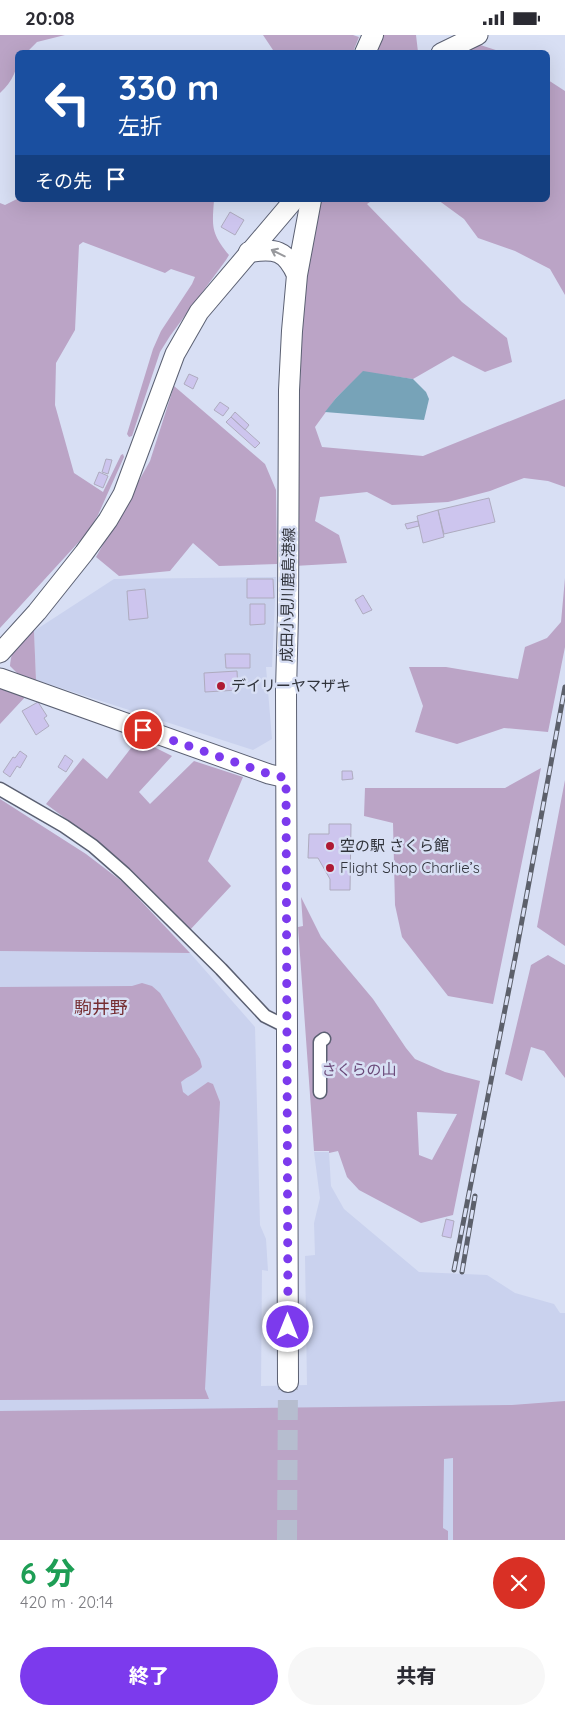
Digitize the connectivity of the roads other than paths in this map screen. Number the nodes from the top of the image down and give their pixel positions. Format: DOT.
graph roads {
  1 [pos="373,35"];
  2 [pos="478,35"];
  3 [pos="366,50"];
  4 [pos="447,50"];
  5 [pos="292,202"];
  6 [pos="311,202"];
  7 [pos="249,252"];
  8 [pos="297,275"];
  9 [pos="0,653"];
  10 [pos="0,678"];
  11 [pos="286,778"];
  12 [pos="0,789"];
  13 [pos="287,1027"];
  14 [pos="324,1039"];
  15 [pos="320,1092"];
  16 [pos="288,1382"];
  1 -- 3 [label="main road"];
  2 -- 4 [label="street"];
  5 -- 7 [label="street"];
  6 -- 8 [label="main road, 成田小見川鹿島港線"];
  8 -- 7 [label="main road, one-way"];
  7 -- 9 [label="street"];
  8 -- 11 [label="main road, 成田小見川鹿島港線"];
  10 -- 11 [label="street"];
  11 -- 13 [label="main road, 成田小見川鹿島港線"];
  12 -- 13 [label="street"];
  13 -- 16 [label="main road, 成田小見川鹿島港線"];
  14 -- 15 [label="street"];
}
